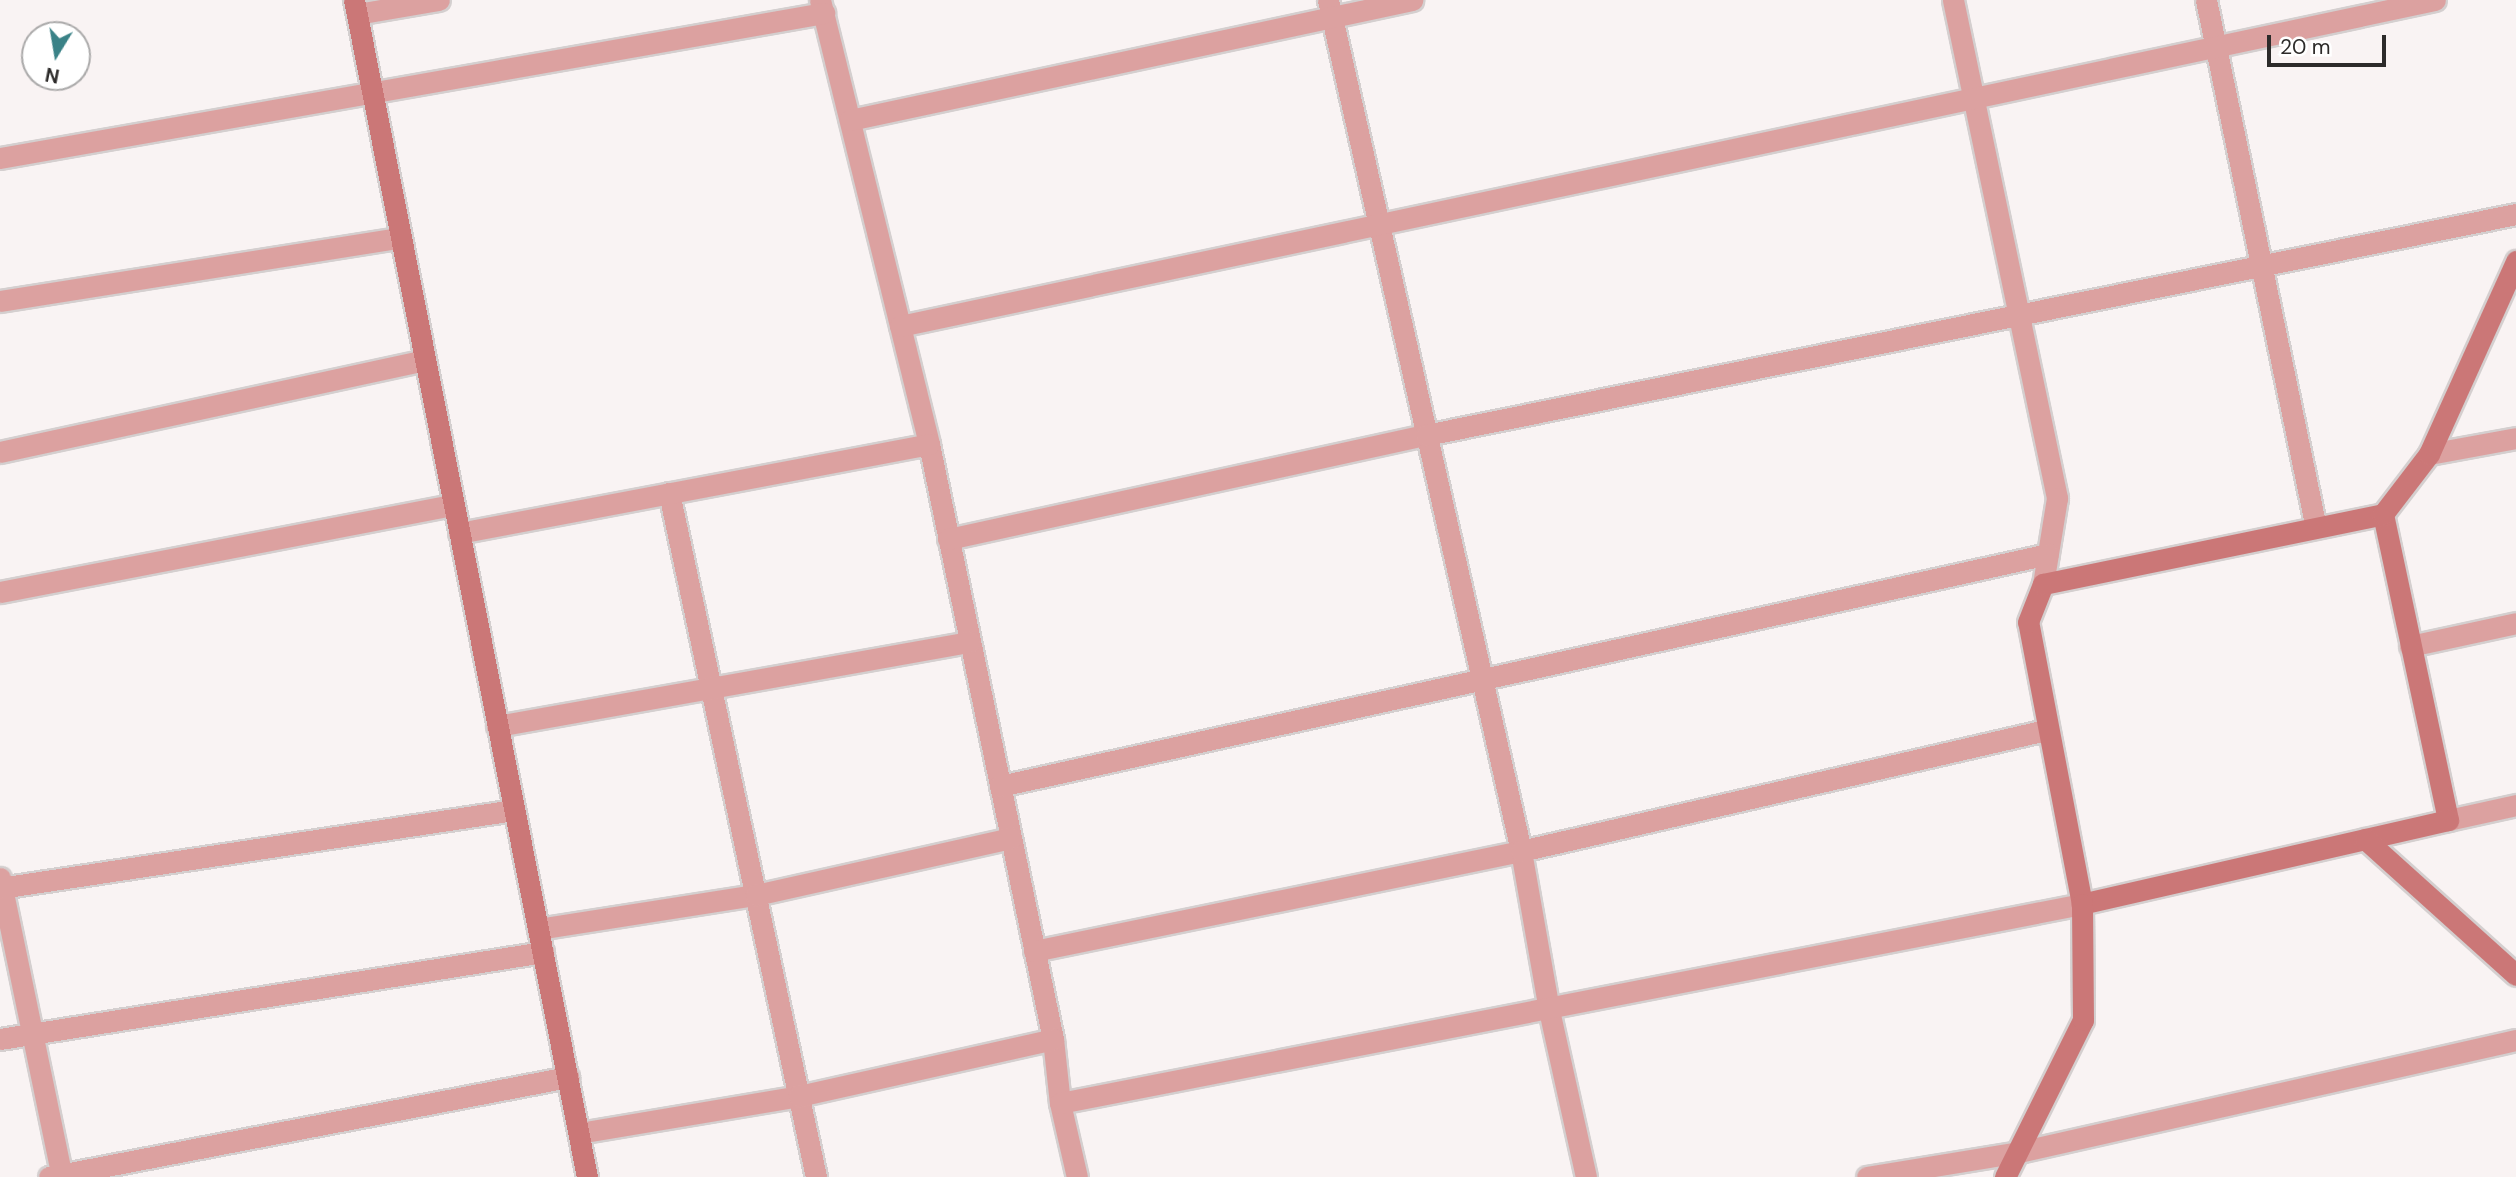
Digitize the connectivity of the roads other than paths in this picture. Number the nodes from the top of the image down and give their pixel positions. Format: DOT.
graph roads {
  1 [pos="439,0"];
  2 [pos="1412,0"];
  3 [pos="1954,0"];
  4 [pos="2206,0"];
  5 [pos="2434,0"];
  6 [pos="822,6"];
  7 [pos="355,7"];
  8 [pos="1330,9"];
  9 [pos="2215,46"];
  10 [pos="372,91"];
  11 [pos="1974,99"];
  12 [pos="850,120"];
  13 [pos="0,158"];
  14 [pos="2516,214"];
  15 [pos="1381,224"];
  16 [pos="400,238"];
  17 [pos="2516,261"];
  18 [pos="2262,268"];
  19 [pos="0,301"];
  20 [pos="2020,316"];
  21 [pos="900,326"];
  22 [pos="424,360"];
  23 [pos="1426,435"];
  24 [pos="2516,438"];
  25 [pos="929,444"];
  26 [pos="0,452"];
  27 [pos="2429,454"];
  28 [pos="668,493"];
  29 [pos="453,505"];
  30 [pos="2383,514"];
  31 [pos="2316,527"];
  32 [pos="459,533"];
  33 [pos="948,539"];
  34 [pos="2048,554"];
  35 [pos="2043,584"];
  36 [pos="0,592"];
  37 [pos="2516,623"];
  38 [pos="970,642"];
  39 [pos="2410,646"];
  40 [pos="1482,679"];
  41 [pos="711,685"];
  42 [pos="497,726"];
  43 [pos="2046,730"];
  44 [pos="1000,786"];
  45 [pos="2516,805"];
  46 [pos="514,810"];
  47 [pos="2448,820"];
  48 [pos="1011,838"];
  49 [pos="2365,839"];
  50 [pos="1521,851"];
  51 [pos="1,884"];
  52 [pos="756,895"];
  53 [pos="2082,904"];
  54 [pos="538,929"];
  55 [pos="1034,951"];
  56 [pos="543,953"];
  57 [pos="2516,975"];
  58 [pos="1549,1010"];
  59 [pos="34,1034"];
  60 [pos="0,1039"];
  61 [pos="1053,1040"];
  62 [pos="2516,1040"];
  63 [pos="568,1077"];
  64 [pos="799,1096"];
  65 [pos="1060,1103"];
  66 [pos="579,1133"];
  67 [pos="2019,1152"];
  68 [pos="57,1176"];
  69 [pos="587,1177"];
  70 [pos="816,1177"];
  71 [pos="1077,1177"];
  72 [pos="1586,1177"];
  73 [pos="1867,1177"];
  74 [pos="2005,1177"];
  1 -- 7 [label="street"];
  2 -- 8 [label="street"];
  3 -- 11 [label="street"];
  4 -- 9 [label="street"];
  5 -- 9 [label="street"];
  6 -- 10 [label="street"];
  6 -- 12 [label="street"];
  7 -- 10 [label="street"];
  8 -- 12 [label="street"];
  8 -- 15 [label="street"];
  9 -- 11 [label="street"];
  9 -- 18 [label="street"];
  10 -- 13 [label="street"];
  10 -- 16 [label="street"];
  11 -- 15 [label="street"];
  11 -- 20 [label="street"];
  12 -- 21 [label="street"];
  14 -- 18 [label="street"];
  15 -- 21 [label="street"];
  15 -- 23 [label="street"];
  16 -- 19 [label="street"];
  16 -- 22 [label="street"];
  17 -- 27 [label="street"];
  18 -- 20 [label="street"];
  18 -- 31 [label="street"];
  20 -- 23 [label="street"];
  20 -- 34 [label="street"];
  21 -- 25 [label="street"];
  22 -- 26 [label="street"];
  22 -- 29 [label="street"];
  23 -- 33 [label="street"];
  23 -- 40 [label="street"];
  24 -- 27 [label="street"];
  25 -- 28 [label="street"];
  25 -- 33 [label="street"];
  27 -- 30 [label="street"];
  28 -- 32 [label="street"];
  28 -- 41 [label="street"];
  29 -- 32 [label="street"];
  29 -- 36 [label="street"];
  30 -- 31 [label="street"];
  30 -- 39 [label="street"];
  31 -- 35 [label="street"];
  32 -- 42 [label="street"];
  33 -- 38 [label="street"];
  34 -- 35 [label="street"];
  34 -- 40 [label="street"];
  35 -- 43 [label="street"];
  37 -- 39 [label="street"];
  38 -- 41 [label="street"];
  38 -- 44 [label="street"];
  39 -- 47 [label="street"];
  40 -- 44 [label="street"];
  40 -- 50 [label="street"];
  41 -- 42 [label="street"];
  41 -- 52 [label="street"];
  42 -- 46 [label="street"];
  43 -- 50 [label="street"];
  43 -- 53 [label="street"];
  44 -- 48 [label="street"];
  45 -- 47 [label="street"];
  46 -- 51 [label="street"];
  46 -- 54 [label="street"];
  47 -- 49 [label="street"];
  48 -- 52 [label="street"];
  48 -- 55 [label="street"];
  49 -- 53 [label="street"];
  49 -- 57 [label="street"];
  50 -- 55 [label="street"];
  50 -- 58 [label="street"];
  51 -- 59 [label="street"];
  52 -- 54 [label="street"];
  52 -- 64 [label="street"];
  53 -- 58 [label="street"];
  53 -- 67 [label="street"];
  54 -- 56 [label="street"];
  55 -- 61 [label="street"];
  56 -- 59 [label="street"];
  56 -- 63 [label="street"];
  58 -- 65 [label="street"];
  58 -- 72 [label="street"];
  59 -- 60 [label="street"];
  59 -- 68 [label="street"];
  61 -- 64 [label="street"];
  61 -- 65 [label="street"];
  62 -- 67 [label="street"];
  63 -- 66 [label="street"];
  63 -- 68 [label="street"];
  64 -- 66 [label="street"];
  64 -- 70 [label="street"];
  65 -- 71 [label="street"];
  66 -- 69 [label="street"];
  67 -- 73 [label="street"];
  67 -- 74 [label="street"];
}
